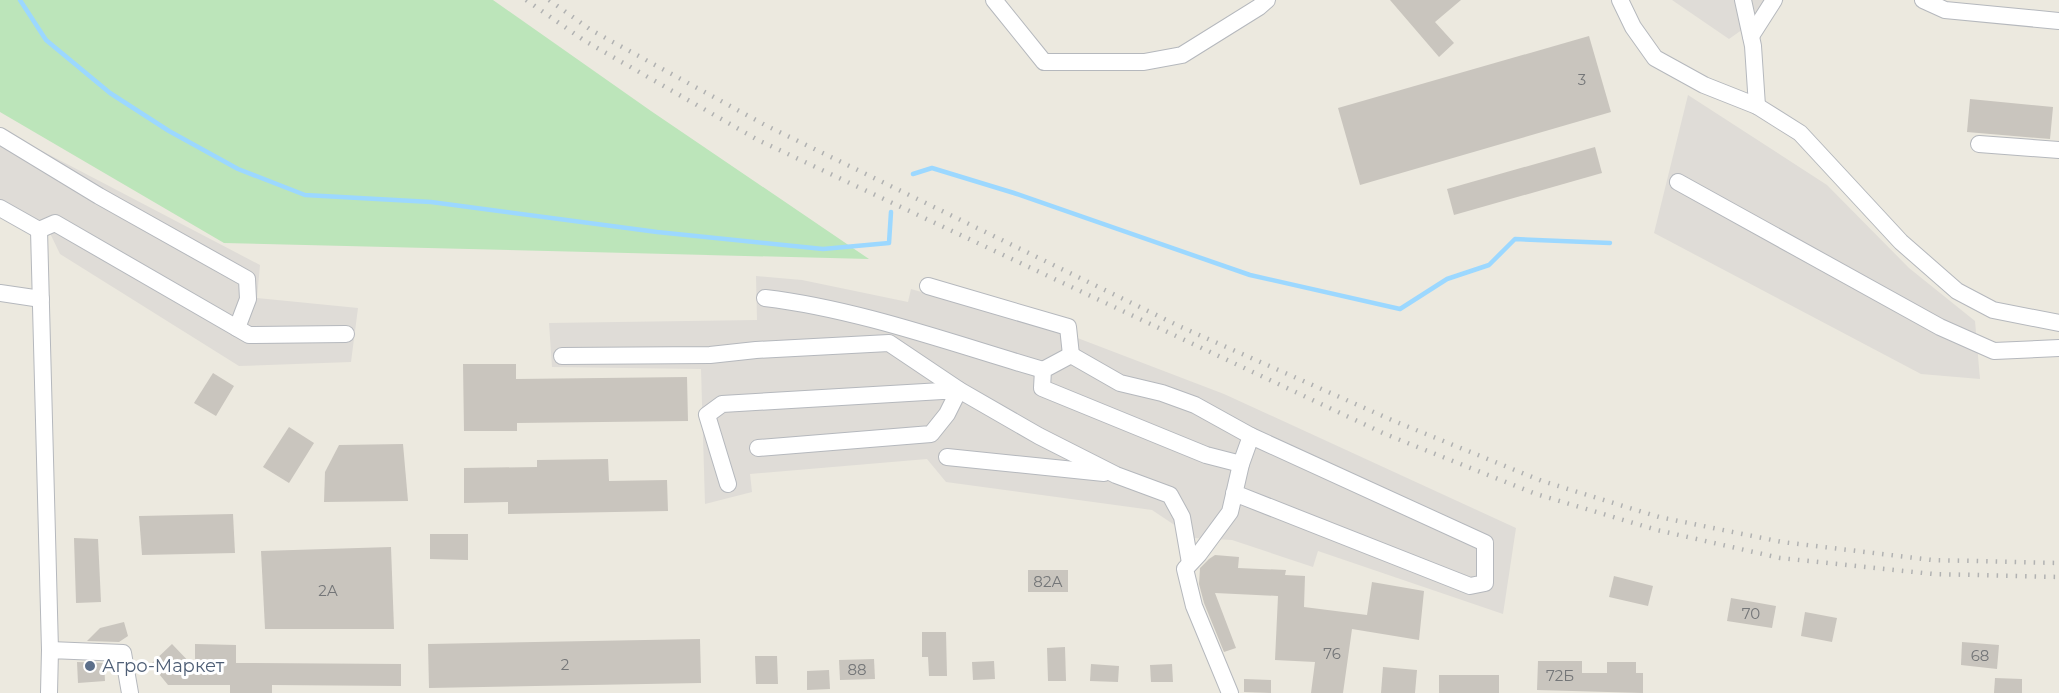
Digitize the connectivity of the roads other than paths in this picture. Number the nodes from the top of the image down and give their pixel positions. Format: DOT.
graph roads {
  1 [pos="994,0"];
  2 [pos="1267,0"];
  3 [pos="1620,0"];
  4 [pos="1743,0"];
  5 [pos="1774,0"];
  6 [pos="1923,0"];
  7 [pos="2059,21"];
  8 [pos="1751,36"];
  9 [pos="1757,106"];
  10 [pos="0,136"];
  11 [pos="1979,144"];
  12 [pos="2059,150"];
  13 [pos="1678,182"];
  14 [pos="0,208"];
  15 [pos="39,230"];
  16 [pos="928,286"];
  17 [pos="0,293"];
  18 [pos="765,298"];
  19 [pos="41,299"];
  20 [pos="854,316"];
  21 [pos="2059,324"];
  22 [pos="899,327"];
  23 [pos="237,328"];
  24 [pos="346,334"];
  25 [pos="889,342"];
  26 [pos="861,344"];
  27 [pos="2059,348"];
  28 [pos="1071,355"];
  29 [pos="562,356"];
  30 [pos="1043,370"];
  31 [pos="959,390"];
  32 [pos="1251,436"];
  33 [pos="758,448"];
  34 [pos="947,457"];
  35 [pos="1241,464"];
  36 [pos="1116,475"];
  37 [pos="728,484"];
  38 [pos="1234,492"];
  39 [pos="1190,563"];
  40 [pos="50,650"];
  41 [pos="49,693"];
  42 [pos="130,693"];
  43 [pos="1230,693"];
  1 -- 2 [label="street"];
  3 -- 9 [label="street"];
  4 -- 8 [label="street"];
  5 -- 8 [label="street"];
  6 -- 7 [label="street"];
  8 -- 9 [label="street"];
  9 -- 21 [label="street"];
  10 -- 23 [label="street"];
  11 -- 12 [label="street"];
  13 -- 27 [label="street"];
  14 -- 15 [label="street"];
  15 -- 19 [label="street"];
  15 -- 23 [label="street"];
  16 -- 28 [label="street"];
  17 -- 19 [label="street"];
  18 -- 20 [label="street"];
  19 -- 40 [label="street"];
  20 -- 22 [label="street"];
  20 -- 26 [label="street"];
  22 -- 25 [label="street"];
  22 -- 30 [label="street"];
  23 -- 24 [label="street"];
  25 -- 26 [label="street"];
  25 -- 31 [label="street"];
  26 -- 29 [label="street"];
  28 -- 30 [label="street"];
  28 -- 32 [label="street"];
  30 -- 35 [label="street"];
  31 -- 33 [label="street"];
  31 -- 36 [label="street"];
  31 -- 37 [label="street"];
  32 -- 35 [label="street"];
  32 -- 38 [label="street"];
  34 -- 36 [label="street"];
  35 -- 38 [label="street"];
  36 -- 39 [label="street"];
  38 -- 39 [label="street"];
  39 -- 43 [label="street"];
  40 -- 41 [label="street"];
  40 -- 42 [label="street"];
}
